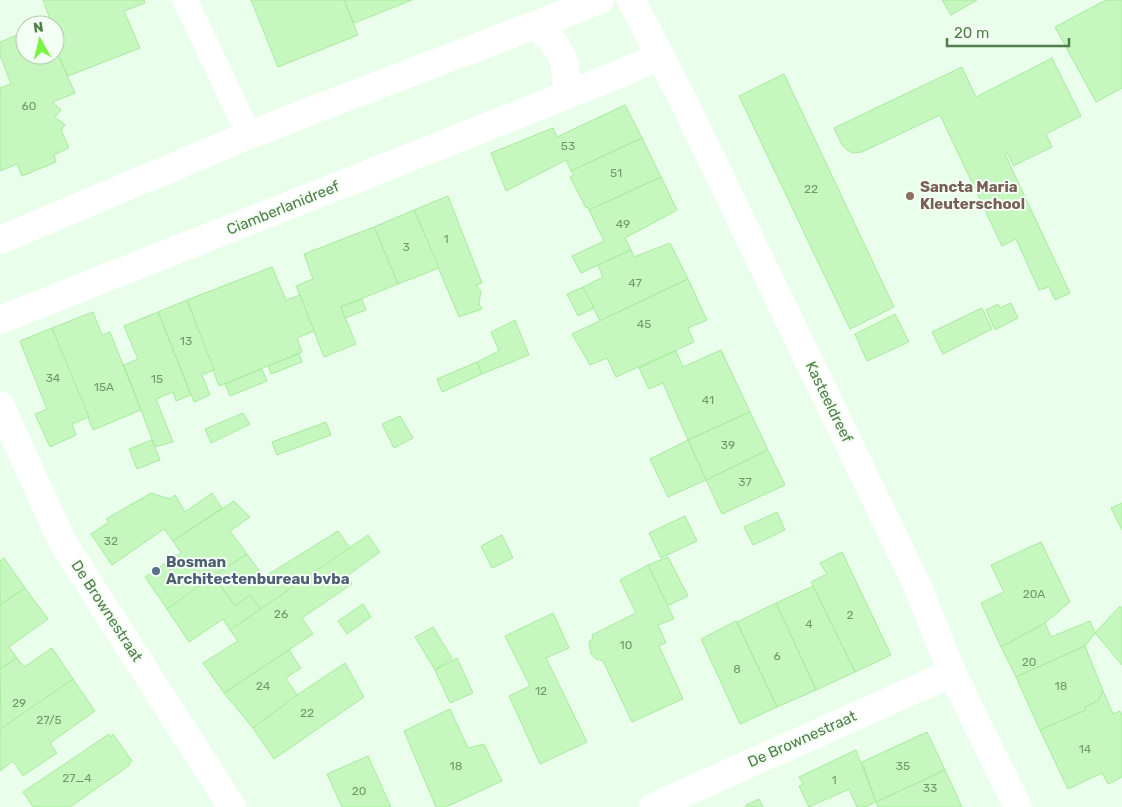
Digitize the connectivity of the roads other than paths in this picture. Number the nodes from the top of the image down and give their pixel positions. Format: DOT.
graph roads {
  1 [pos="185,0"];
  2 [pos="600,0"];
  3 [pos="632,0"];
  4 [pos="535,25"];
  5 [pos="660,56"];
  6 [pos="566,96"];
  7 [pos="250,136"];
  8 [pos="0,240"];
  9 [pos="0,320"];
  10 [pos="0,405"];
  11 [pos="952,673"];
  12 [pos="232,807"];
  13 [pos="653,807"];
  14 [pos="1018,807"];
  1 -- 7 [label="lane"];
  2 -- 4 [label="street"];
  3 -- 5 [label="street, Kasteeldreef"];
  4 -- 6 [label="street"];
  4 -- 7 [label="street"];
  5 -- 6 [label="street, Ciamberlanidreef"];
  5 -- 11 [label="street, Kasteeldreef"];
  6 -- 9 [label="street, Ciamberlanidreef"];
  7 -- 8 [label="street"];
  10 -- 12 [label="street, De Brownestraat"];
  11 -- 13 [label="street, De Brownestraat"];
  11 -- 14 [label="street, Kasteeldreef"];
}
